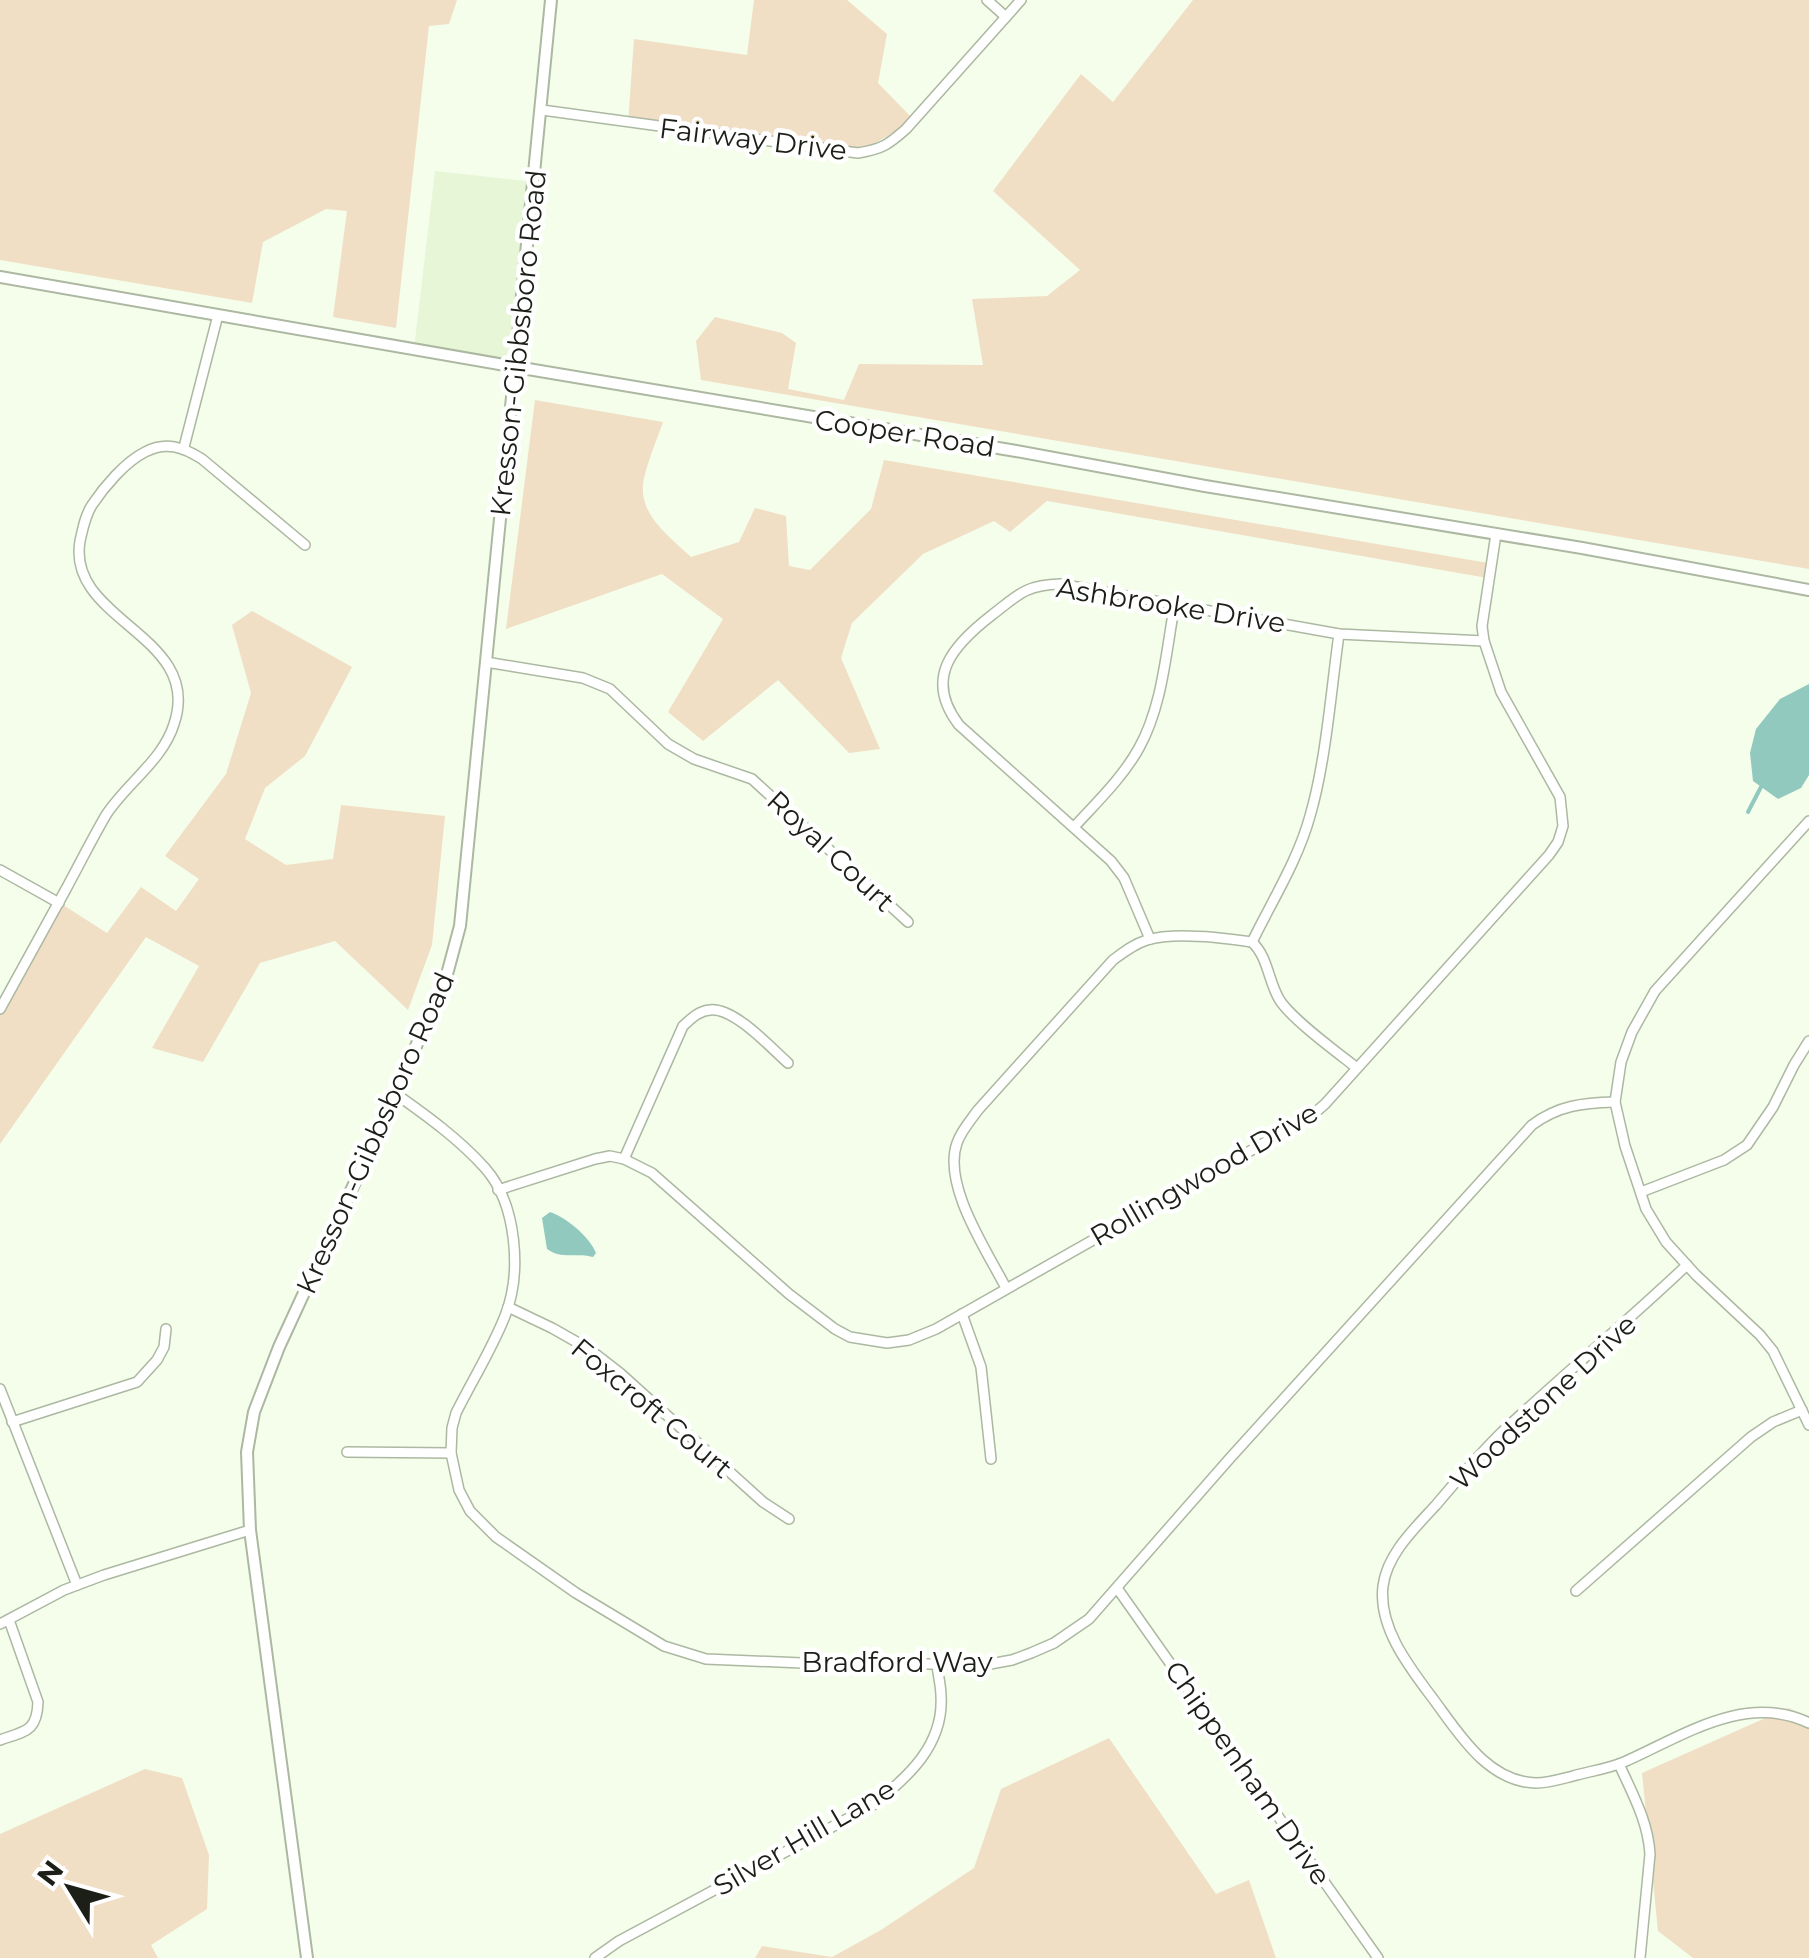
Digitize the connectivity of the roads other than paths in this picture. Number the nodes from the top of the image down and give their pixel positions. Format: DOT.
graph roads {
  1 [pos="551,0"];
  2 [pos="987,0"];
  3 [pos="1020,0"];
  4 [pos="1006,17"];
  5 [pos="542,110"];
  6 [pos="0,277"];
  7 [pos="218,315"];
  8 [pos="516,367"];
  9 [pos="184,448"];
  10 [pos="1496,534"];
  11 [pos="305,545"];
  12 [pos="1809,590"];
  13 [pos="1175,603"];
  14 [pos="1339,634"];
  15 [pos="1484,642"];
  16 [pos="486,662"];
  17 [pos="1809,820"];
  18 [pos="1075,826"];
  19 [pos="0,870"];
  20 [pos="59,903"];
  21 [pos="908,922"];
  22 [pos="1150,938"];
  23 [pos="1252,942"];
  24 [pos="0,1009"];
  25 [pos="1809,1041"];
  26 [pos="788,1063"];
  27 [pos="1357,1068"];
  28 [pos="396,1094"];
  29 [pos="1615,1102"];
  30 [pos="624,1158"];
  31 [pos="498,1190"];
  32 [pos="1641,1192"];
  33 [pos="1687,1265"];
  34 [pos="1006,1288"];
  35 [pos="508,1307"];
  36 [pos="962,1314"];
  37 [pos="166,1329"];
  38 [pos="0,1389"];
  39 [pos="1802,1410"];
  40 [pos="12,1422"];
  41 [pos="1809,1424"];
  42 [pos="348,1452"];
  43 [pos="451,1453"];
  44 [pos="991,1459"];
  45 [pos="790,1518"];
  46 [pos="250,1530"];
  47 [pos="77,1585"];
  48 [pos="1117,1588"];
  49 [pos="1576,1591"];
  50 [pos="5,1622"];
  51 [pos="937,1664"];
  52 [pos="1809,1723"];
  53 [pos="0,1740"];
  54 [pos="1619,1764"];
  55 [pos="306,1958"];
  56 [pos="594,1958"];
  57 [pos="1378,1958"];
  58 [pos="1640,1958"];
  1 -- 5 [label="street, Kresson-Gibbsboro Road"];
  2 -- 4 [label="street"];
  3 -- 4 [label="street, Fairway Drive"];
  4 -- 5 [label="street, Fairway Drive"];
  5 -- 8 [label="street, Kresson-Gibbsboro Road"];
  6 -- 7 [label="street, Cooper Road"];
  7 -- 8 [label="street, Cooper Road"];
  7 -- 9 [label="street"];
  8 -- 10 [label="street, Cooper Road"];
  8 -- 16 [label="street, Kresson-Gibbsboro Road"];
  9 -- 11 [label="street"];
  9 -- 20 [label="street"];
  10 -- 12 [label="street, Cooper Road"];
  10 -- 15 [label="street, Rollingwood Drive"];
  13 -- 14 [label="street, Ashbrooke Drive"];
  13 -- 18 [label="street"];
  13 -- 18 [label="street, Ashbrooke Drive"];
  14 -- 15 [label="street, Ashbrooke Drive"];
  14 -- 23 [label="street"];
  15 -- 27 [label="street, Rollingwood Drive"];
  16 -- 21 [label="street, Royal Court"];
  16 -- 28 [label="street, Kresson-Gibbsboro Road"];
  17 -- 29 [label="street"];
  18 -- 22 [label="street, Ashbrooke Drive"];
  19 -- 20 [label="street"];
  20 -- 24 [label="street"];
  22 -- 23 [label="street"];
  22 -- 34 [label="street"];
  23 -- 27 [label="street"];
  25 -- 32 [label="street"];
  26 -- 30 [label="street"];
  27 -- 34 [label="street, Rollingwood Drive"];
  28 -- 31 [label="street, Bradford Way"];
  28 -- 46 [label="street, Kresson-Gibbsboro Road"];
  29 -- 32 [label="street"];
  29 -- 48 [label="street, Bradford Way"];
  30 -- 31 [label="street"];
  30 -- 36 [label="street, Rollingwood Drive"];
  31 -- 35 [label="street, Bradford Way"];
  32 -- 33 [label="street"];
  33 -- 39 [label="street"];
  33 -- 54 [label="street, Woodstone Drive"];
  34 -- 36 [label="street, Rollingwood Drive"];
  35 -- 43 [label="street, Bradford Way"];
  35 -- 45 [label="street, Foxcroft Court"];
  36 -- 44 [label="street"];
  37 -- 40 [label="street"];
  38 -- 40 [label="street"];
  39 -- 41 [label="street"];
  39 -- 49 [label="street"];
  40 -- 47 [label="street"];
  42 -- 43 [label="street"];
  43 -- 51 [label="street, Bradford Way"];
  46 -- 47 [label="street"];
  46 -- 55 [label="street, Kresson-Gibbsboro Road"];
  47 -- 50 [label="street"];
  48 -- 51 [label="street, Bradford Way"];
  48 -- 57 [label="street, Chippenham Drive"];
  50 -- 53 [label="street"];
  51 -- 56 [label="street, Silver Hill Lane"];
  52 -- 54 [label="street, Woodstone Drive"];
  54 -- 58 [label="street"];
}
